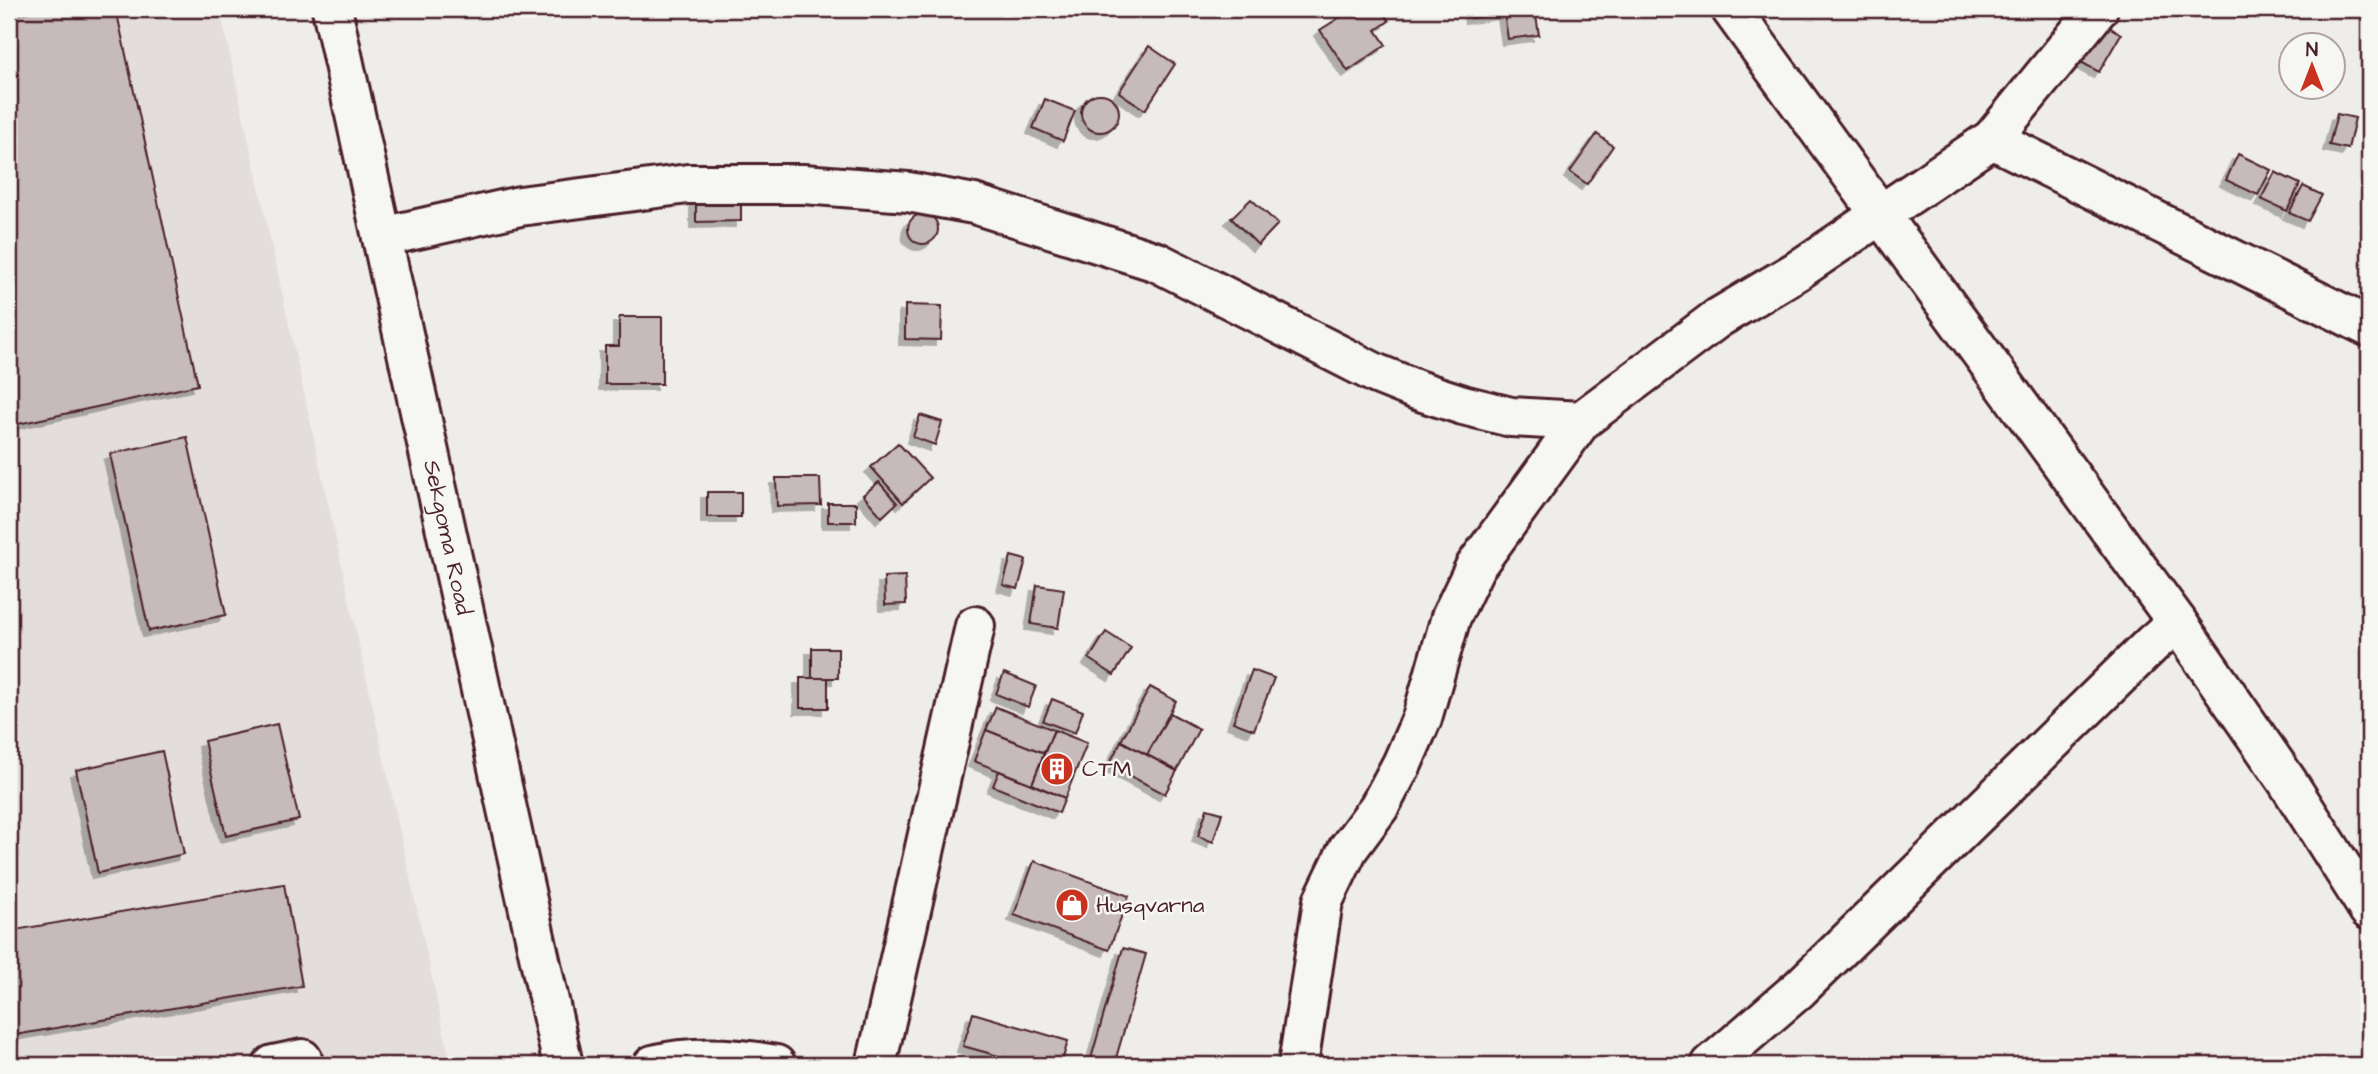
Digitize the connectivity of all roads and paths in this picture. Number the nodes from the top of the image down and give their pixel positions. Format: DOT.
graph roads {
  1 [pos="332,9"];
  2 [pos="1731,9"];
  3 [pos="2098,9"];
  4 [pos="1992,139"];
  5 [pos="1879,215"];
  6 [pos="382,237"];
  7 [pos="2369,327"];
  8 [pos="1581,421"];
  9 [pos="2177,622"];
  10 [pos="975,626"];
  11 [pos="2369,910"];
  12 [pos="563,1065"];
  13 [pos="653,1065"];
  14 [pos="776,1065"];
  15 [pos="876,1065"];
  16 [pos="1298,1065"];
  17 [pos="1712,1065"];
  1 -- 6 [label="main road, Sekgoma Road"];
  2 -- 5 [label="main road"];
  3 -- 4 [label="main road"];
  4 -- 5 [label="main road"];
  4 -- 7 [label="main road"];
  5 -- 8 [label="main road"];
  5 -- 9 [label="main road"];
  6 -- 8 [label="main road"];
  6 -- 12 [label="main road, Sekgoma Road"];
  8 -- 16 [label="main road"];
  9 -- 11 [label="main road"];
  9 -- 17 [label="main road"];
  10 -- 15 [label="main road"];
  13 -- 14 [label="main road"];
}
